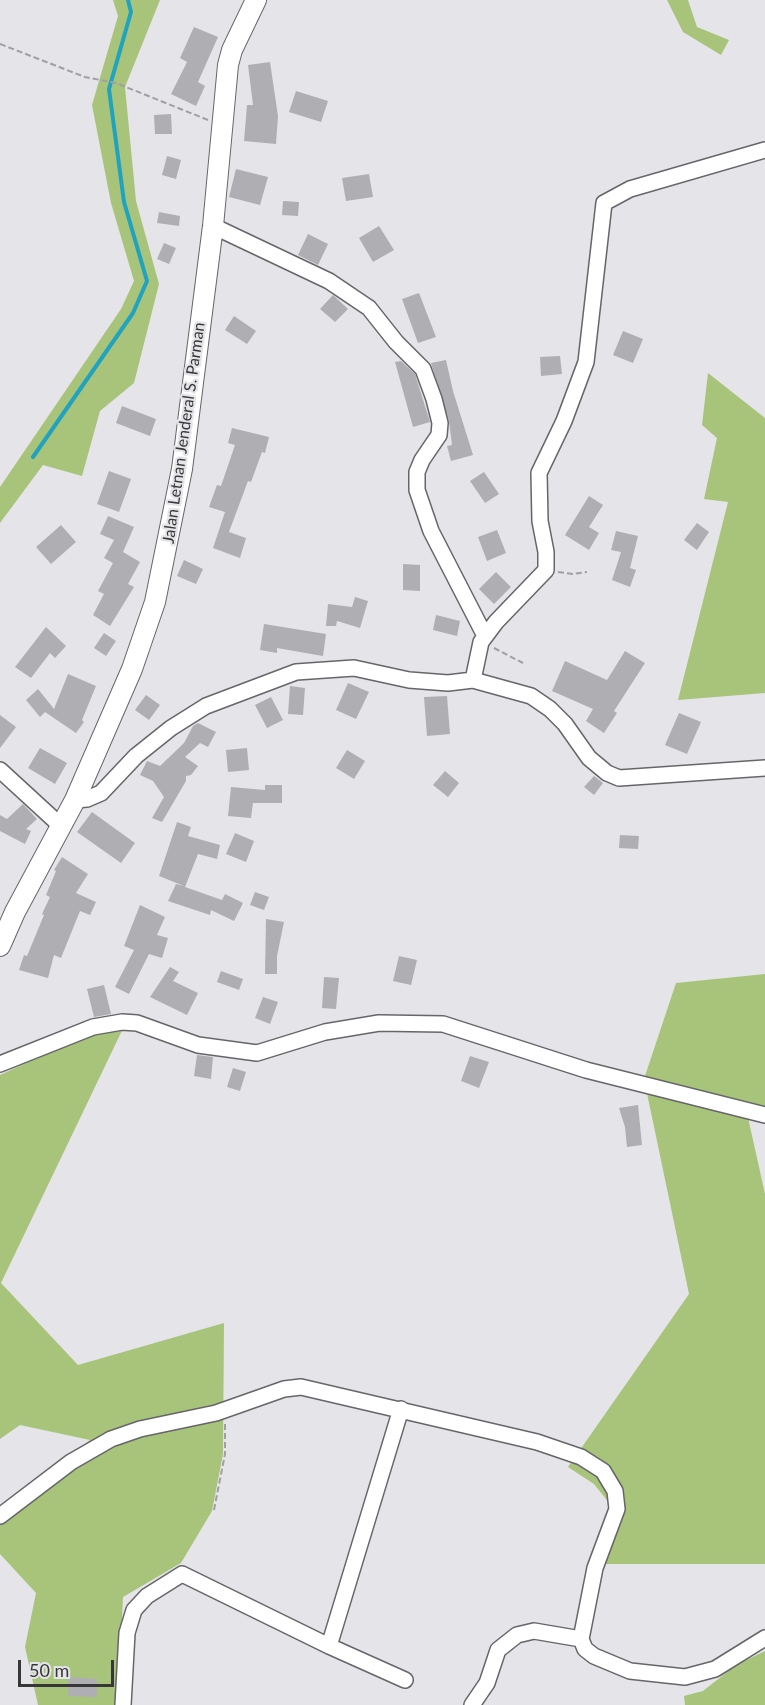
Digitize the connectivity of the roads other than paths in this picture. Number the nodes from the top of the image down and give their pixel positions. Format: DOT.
graph roads {
  1 [pos="256,0"];
  2 [pos="765,150"];
  3 [pos="213,226"];
  4 [pos="483,639"];
  5 [pos="473,680"];
  6 [pos="765,768"];
  7 [pos="0,770"];
  8 [pos="75,800"];
  9 [pos="61,826"];
  10 [pos="0,946"];
  11 [pos="0,1064"];
  12 [pos="765,1114"];
  13 [pos="401,1409"];
  14 [pos="4,1508"];
  15 [pos="765,1638"];
  16 [pos="581,1639"];
  17 [pos="329,1646"];
  18 [pos="405,1680"];
  19 [pos="123,1705"];
  20 [pos="472,1705"];
  1 -- 3 [label="street, Jalan Letnan Jenderal S. Parman"];
  2 -- 4 [label="street"];
  3 -- 4 [label="street"];
  3 -- 8 [label="street, Jalan Letnan Jenderal S. Parman"];
  4 -- 5 [label="street"];
  5 -- 6 [label="street"];
  5 -- 8 [label="street"];
  7 -- 9 [label="street"];
  8 -- 9 [label="street, Jalan Letnan Jenderal S. Parman"];
  9 -- 10 [label="street, Jalan Letnan Jenderal S. Parman"];
  11 -- 12 [label="street"];
  13 -- 14 [label="street"];
  13 -- 16 [label="street"];
  13 -- 17 [label="street"];
  15 -- 16 [label="street"];
  16 -- 20 [label="street"];
  17 -- 18 [label="street"];
  17 -- 19 [label="street"];
}
